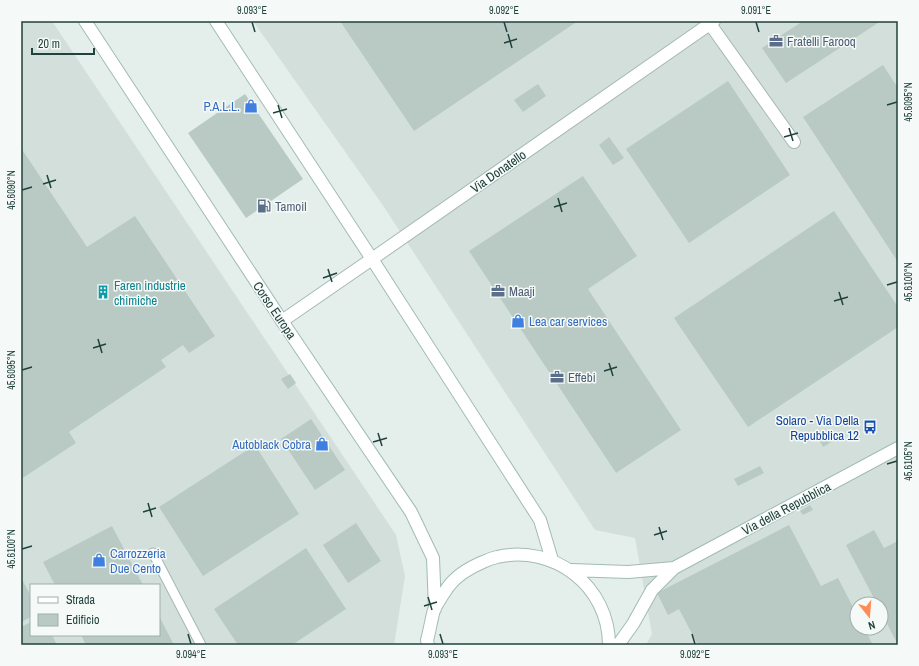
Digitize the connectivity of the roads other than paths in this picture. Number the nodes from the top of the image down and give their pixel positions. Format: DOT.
graph roads {
  1 [pos="85,21"];
  2 [pos="216,21"];
  3 [pos="712,22"];
  4 [pos="794,142"];
  5 [pos="372,259"];
  6 [pos="282,321"];
  7 [pos="898,448"];
  8 [pos="153,553"];
  9 [pos="552,560"];
  10 [pos="674,568"];
  11 [pos="571,570"];
  12 [pos="435,609"];
  13 [pos="201,645"];
  14 [pos="428,645"];
  15 [pos="609,645"];
  16 [pos="618,645"];
  1 -- 6 [label="street, Corso Europa"];
  2 -- 5 [label="street"];
  3 -- 4 [label="street"];
  3 -- 5 [label="street, Via Donatello"];
  5 -- 6 [label="street, Via Donatello"];
  5 -- 9 [label="street"];
  6 -- 12 [label="street, Corso Europa"];
  7 -- 10 [label="street, Via della Repubblica"];
  8 -- 13 [label="lane"];
  9 -- 11 [label="street"];
  9 -- 12 [label="street"];
  10 -- 11 [label="street, Via della Repubblica"];
  10 -- 16 [label="street, Via della Repubblica"];
  11 -- 15 [label="street"];
  12 -- 14 [label="street"];
}
